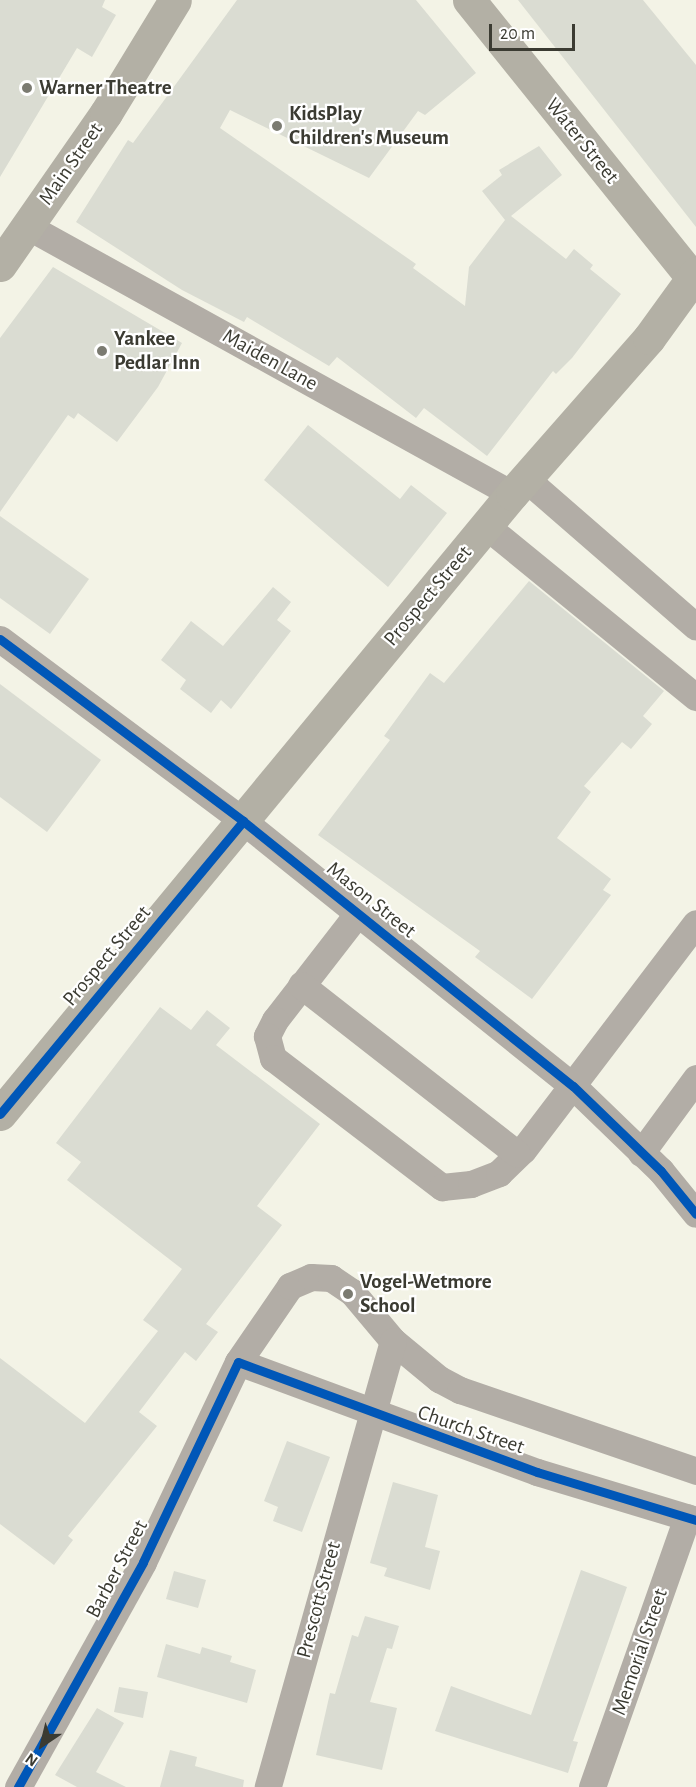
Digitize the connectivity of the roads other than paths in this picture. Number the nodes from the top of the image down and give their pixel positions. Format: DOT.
graph roads {
  1 [pos="175,0"];
  2 [pos="469,0"];
  3 [pos="27,226"];
  4 [pos="0,265"];
  5 [pos="695,277"];
  6 [pos="519,487"];
  7 [pos="486,526"];
  8 [pos="696,627"];
  9 [pos="0,639"];
  10 [pos="696,697"];
  11 [pos="243,821"];
  12 [pos="358,913"];
  13 [pos="696,923"];
  14 [pos="301,985"];
  15 [pos="696,1078"];
  16 [pos="573,1086"];
  17 [pos="0,1114"];
  18 [pos="641,1152"];
  19 [pos="518,1154"];
  20 [pos="696,1214"];
  21 [pos="393,1341"];
  22 [pos="238,1362"];
  23 [pos="370,1414"];
  24 [pos="696,1471"];
  25 [pos="691,1518"];
  26 [pos="18,1787"];
  27 [pos="268,1787"];
  28 [pos="592,1787"];
  1 -- 3 [label="main road, Main Street"];
  2 -- 5 [label="main road, Water Street"];
  3 -- 4 [label="main road, Main Street"];
  3 -- 6 [label="street, Maiden Lane"];
  5 -- 6 [label="main road, Prospect Street"];
  6 -- 7 [label="main road, Prospect Street"];
  6 -- 8 [label="street, Maiden Lane"];
  7 -- 10 [label="street"];
  7 -- 11 [label="main road, Prospect Street"];
  9 -- 11 [label="street, Mason Street"];
  11 -- 12 [label="street, Mason Street"];
  11 -- 17 [label="main road, Prospect Street"];
  12 -- 14 [label="street"];
  12 -- 16 [label="street, Mason Street"];
  13 -- 16 [label="street"];
  14 -- 19 [label="street"];
  14 -- 19 [label="street"];
  15 -- 18 [label="street"];
  16 -- 18 [label="street, Mason Street"];
  16 -- 19 [label="street"];
  18 -- 20 [label="street, Mason Street"];
  21 -- 22 [label="street, Barber Street"];
  21 -- 23 [label="street, Prescott Street"];
  21 -- 24 [label="street, Barber Street"];
  22 -- 23 [label="street, Church Street"];
  22 -- 26 [label="street, Barber Street"];
  23 -- 25 [label="street, Church Street"];
  23 -- 27 [label="street, Prescott Street"];
  25 -- 28 [label="street, Memorial Street"];
}
